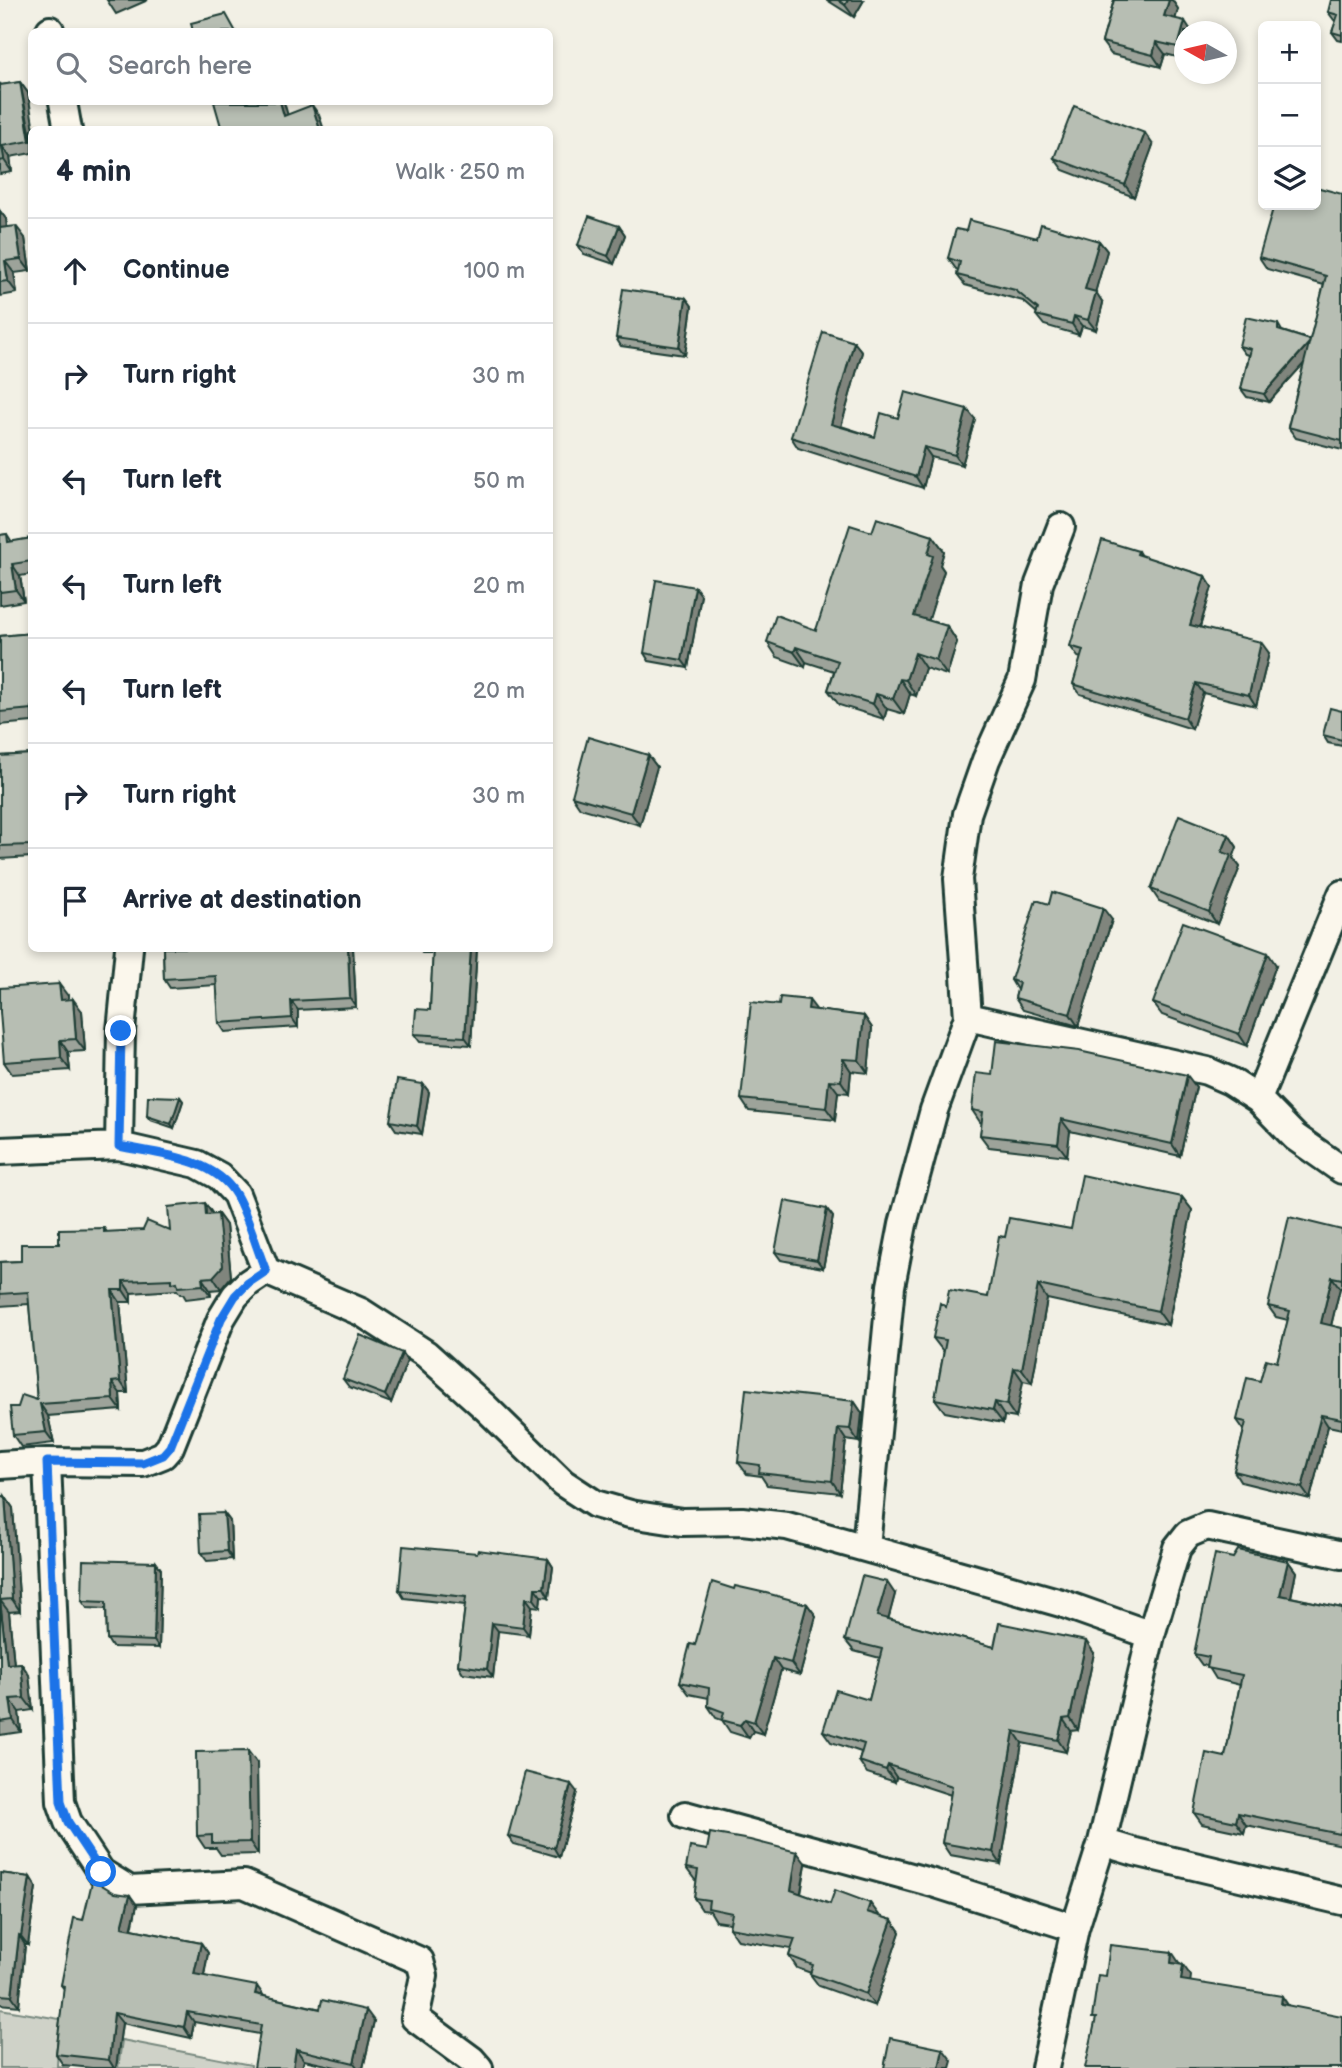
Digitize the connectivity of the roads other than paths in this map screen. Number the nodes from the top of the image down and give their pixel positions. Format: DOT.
graph roads {
  1 [pos="64,105"];
  2 [pos="67,126"];
  3 [pos="1061,527"];
  4 [pos="1342,894"];
  5 [pos="129,952"];
  6 [pos="968,1017"];
  7 [pos="1258,1099"];
  8 [pos="119,1146"];
  9 [pos="0,1151"];
  10 [pos="1342,1170"];
  11 [pos="266,1271"];
  12 [pos="47,1462"];
  13 [pos="0,1465"];
  14 [pos="866,1547"];
  15 [pos="1342,1555"];
  16 [pos="1151,1635"];
  17 [pos="685,1815"];
  18 [pos="1102,1842"];
  19 [pos="1342,1901"];
  20 [pos="1075,1928"];
  21 [pos="479,2068"];
  22 [pos="1045,2068"];
  1 -- 2 [label="street"];
  3 -- 6 [label="street"];
  4 -- 7 [label="street"];
  5 -- 8 [label="street"];
  6 -- 7 [label="street"];
  6 -- 14 [label="street"];
  7 -- 10 [label="street"];
  8 -- 9 [label="street"];
  8 -- 11 [label="street"];
  11 -- 12 [label="street"];
  11 -- 14 [label="street"];
  12 -- 13 [label="street"];
  12 -- 21 [label="street"];
  14 -- 16 [label="street"];
  15 -- 16 [label="street"];
  16 -- 18 [label="street"];
  17 -- 20 [label="street"];
  18 -- 19 [label="street"];
  18 -- 20 [label="street"];
  20 -- 22 [label="street"];
}
